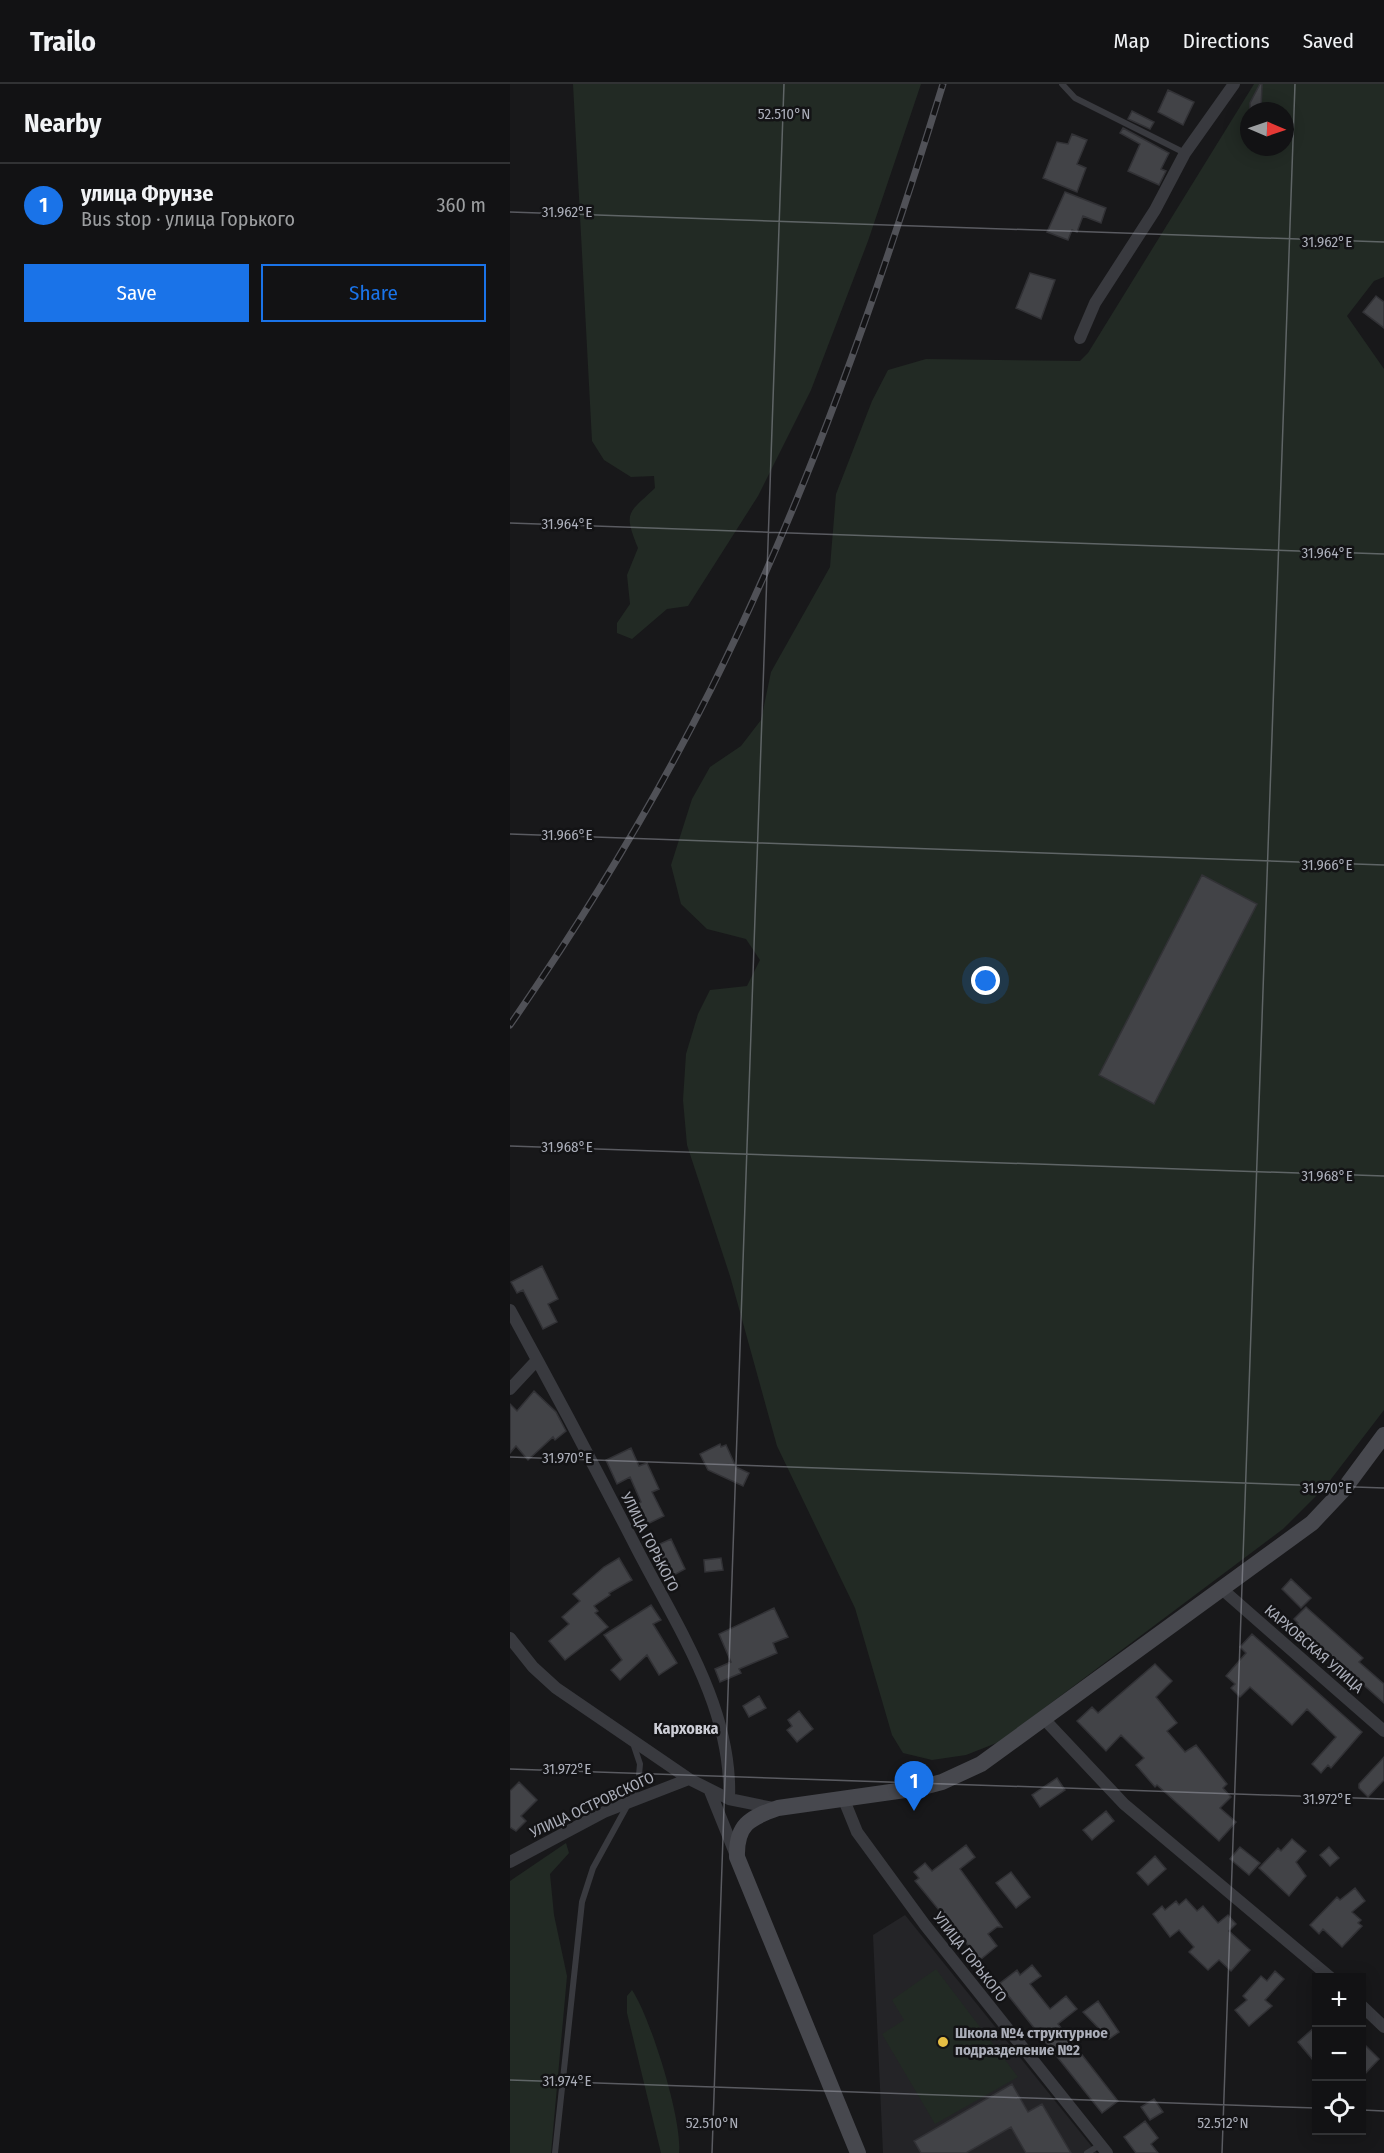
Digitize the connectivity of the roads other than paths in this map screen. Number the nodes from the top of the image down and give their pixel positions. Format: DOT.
graph roads {
  1 [pos="1062,84"];
  2 [pos="1234,84"];
  3 [pos="1185,153"];
  4 [pos="1080,338"];
  5 [pos="510,1310"];
  6 [pos="537,1360"];
  7 [pos="510,1389"];
  8 [pos="1384,1435"];
  9 [pos="1223,1590"];
  10 [pos="510,1638"];
  11 [pos="1045,1720"];
  12 [pos="1384,1731"];
  13 [pos="631,1740"];
  14 [pos="689,1779"];
  15 [pos="710,1791"];
  16 [pos="729,1799"];
  17 [pos="844,1800"];
  18 [pos="628,1802"];
  19 [pos="778,1808"];
  20 [pos="737,1857"];
  21 [pos="510,1862"];
  22 [pos="1326,1973"];
  23 [pos="1366,2010"];
  24 [pos="1384,2027"];
  25 [pos="1104,2149"];
  26 [pos="555,2153"];
  27 [pos="858,2153"];
  28 [pos="1087,2153"];
  1 -- 3 [label="lane"];
  2 -- 3 [label="street"];
  3 -- 4 [label="street"];
  5 -- 6 [label="street, УЛИЦА ГОРЬКОГО"];
  6 -- 7 [label="street"];
  6 -- 16 [label="street, УЛИЦА ГОРЬКОГО"];
  8 -- 9 [label="street"];
  9 -- 11 [label="street"];
  9 -- 12 [label="street, КАРХОВСКАЯ УЛИЦА"];
  10 -- 13 [label="street"];
  11 -- 17 [label="street"];
  11 -- 22 [label="street"];
  13 -- 14 [label="street"];
  13 -- 18 [label="lane"];
  14 -- 15 [label="street"];
  14 -- 18 [label="street, УЛИЦА ОСТРОВСКОГО"];
  15 -- 16 [label="street"];
  15 -- 20 [label="street"];
  16 -- 19 [label="street"];
  17 -- 19 [label="street"];
  17 -- 25 [label="street, УЛИЦА ГОРЬКОГО"];
  18 -- 21 [label="street, УЛИЦА ОСТРОВСКОГО"];
  18 -- 26 [label="lane"];
  19 -- 20 [label="street"];
  20 -- 27 [label="street"];
  23 -- 24 [label="street"];
  25 -- 28 [label="lane"];
}
